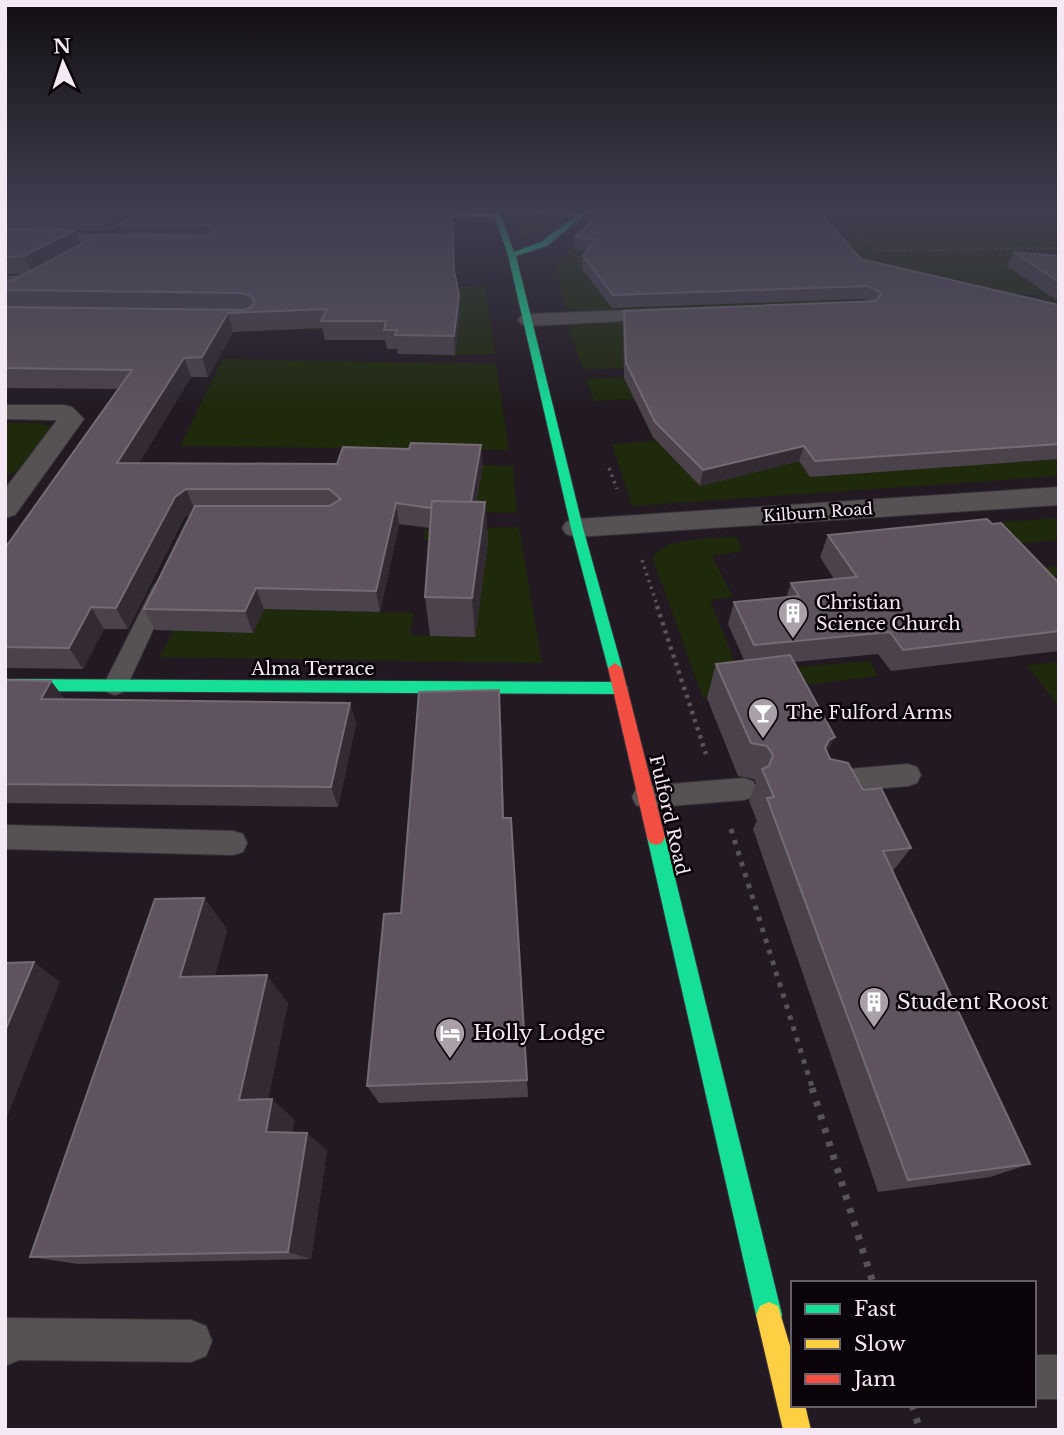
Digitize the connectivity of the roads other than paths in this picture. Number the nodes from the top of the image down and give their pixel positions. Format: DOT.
graph roads {
  1 [pos="32,278"];
  2 [pos="43,278"];
  3 [pos="518,278"];
  4 [pos="5,280"];
  5 [pos="5,299"];
  6 [pos="703,314"];
  7 [pos="528,320"];
  8 [pos="5,412"];
  9 [pos="1059,496"];
  10 [pos="5,509"];
  11 [pos="577,528"];
  12 [pos="173,566"];
  13 [pos="5,685"];
  14 [pos="115,686"];
  15 [pos="620,688"];
  16 [pos="908,775"];
  17 [pos="824,782"];
  18 [pos="731,790"];
  19 [pos="645,797"];
  20 [pos="5,837"];
  21 [pos="233,843"];
  22 [pos="191,1341"];
  23 [pos="5,1345"];
  24 [pos="789,1373"];
  25 [pos="1036,1377"];
  26 [pos="1059,1377"];
  27 [pos="794,1407"];
  28 [pos="797,1430"];
  1 -- 4 [label="lane"];
  2 -- 5 [label="main road"];
  3 -- 7 [label="main road, Fulford Road"];
  6 -- 7 [label="street"];
  7 -- 11 [label="main road, Fulford Road"];
  8 -- 10 [label="street"];
  9 -- 11 [label="street, Kilburn Road"];
  11 -- 15 [label="main road, Fulford Road"];
  12 -- 14 [label="lane"];
  13 -- 14 [label="main road, Alma Terrace"];
  14 -- 15 [label="main road, Alma Terrace"];
  15 -- 19 [label="main road, Fulford Road"];
  16 -- 17 [label="lane"];
  18 -- 19 [label="lane"];
  19 -- 24 [label="main road, Fulford Road"];
  20 -- 21 [label="lane"];
  22 -- 23 [label="lane"];
  25 -- 26 [label="lane"];
  27 -- 28 [label="main road, Fulford Road"];
}
